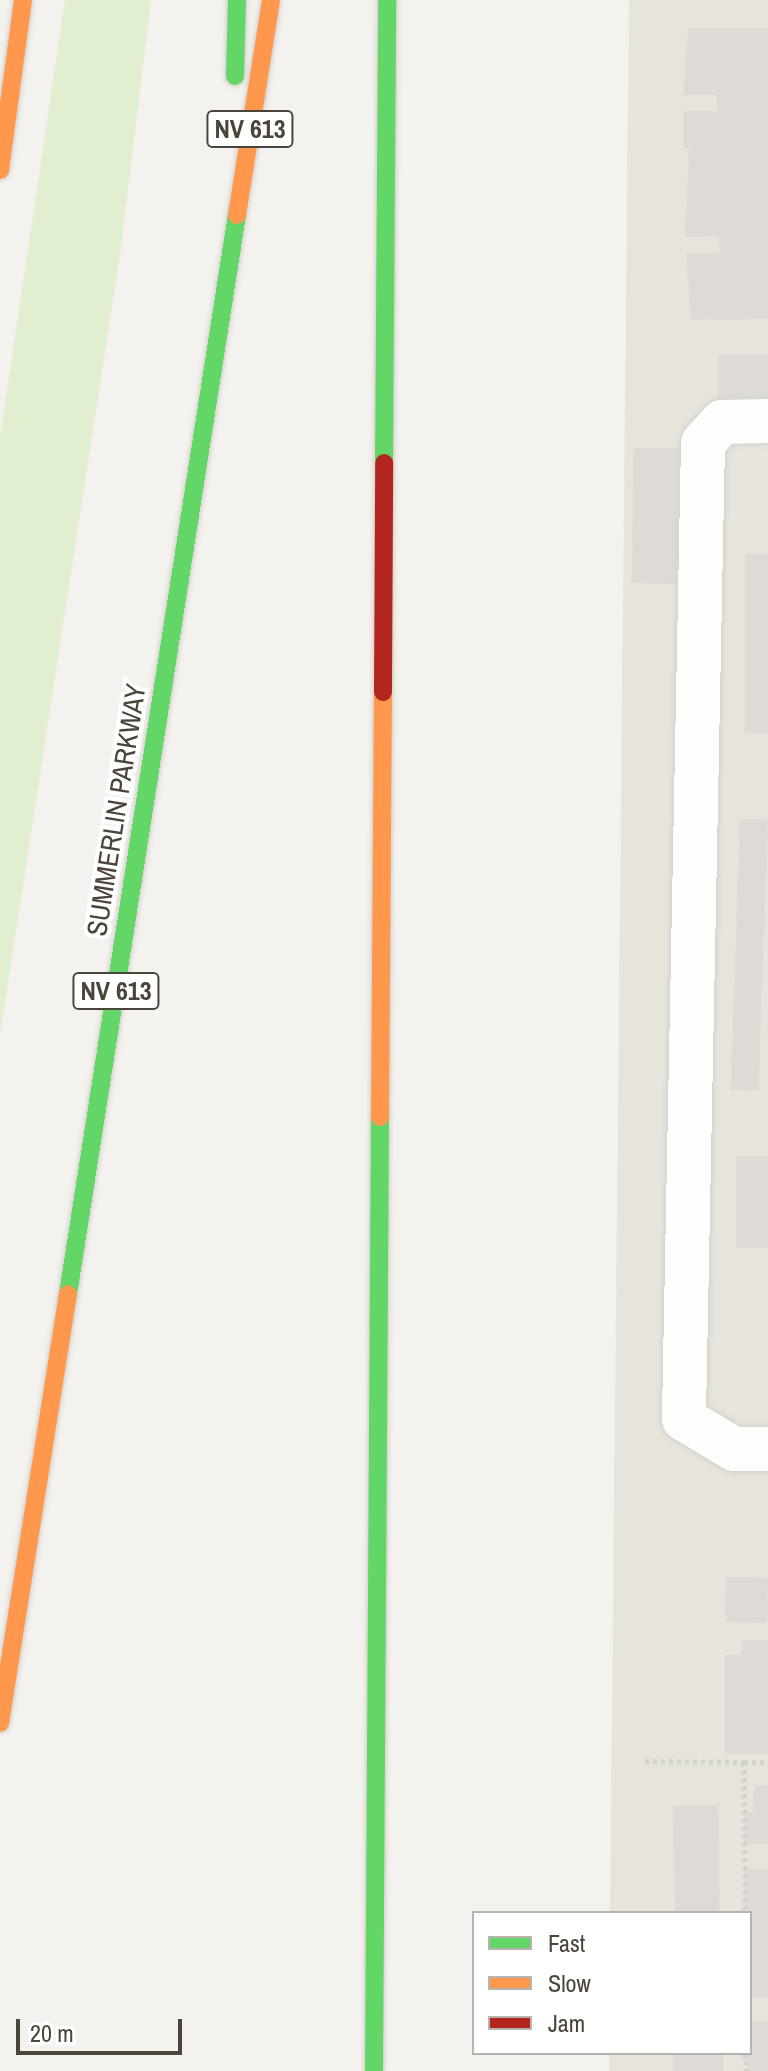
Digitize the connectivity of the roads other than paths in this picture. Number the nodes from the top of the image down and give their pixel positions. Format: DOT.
graph roads {
  1 [pos="23,0"];
  2 [pos="237,0"];
  3 [pos="271,0"];
  4 [pos="387,0"];
  5 [pos="0,170"];
  6 [pos="230,259"];
  7 [pos="768,421"];
  8 [pos="768,1449"];
  9 [pos="0,1723"];
  10 [pos="374,2071"];
  1 -- 5 [label="highway"];
  2 -- 6 [label="highway"];
  3 -- 6 [label="highway, SUMMERLIN PARKWAY / NV 613"];
  4 -- 10 [label="highway"];
  6 -- 9 [label="highway, SUMMERLIN PARKWAY / NV 613"];
  7 -- 8 [label="street"];
}
